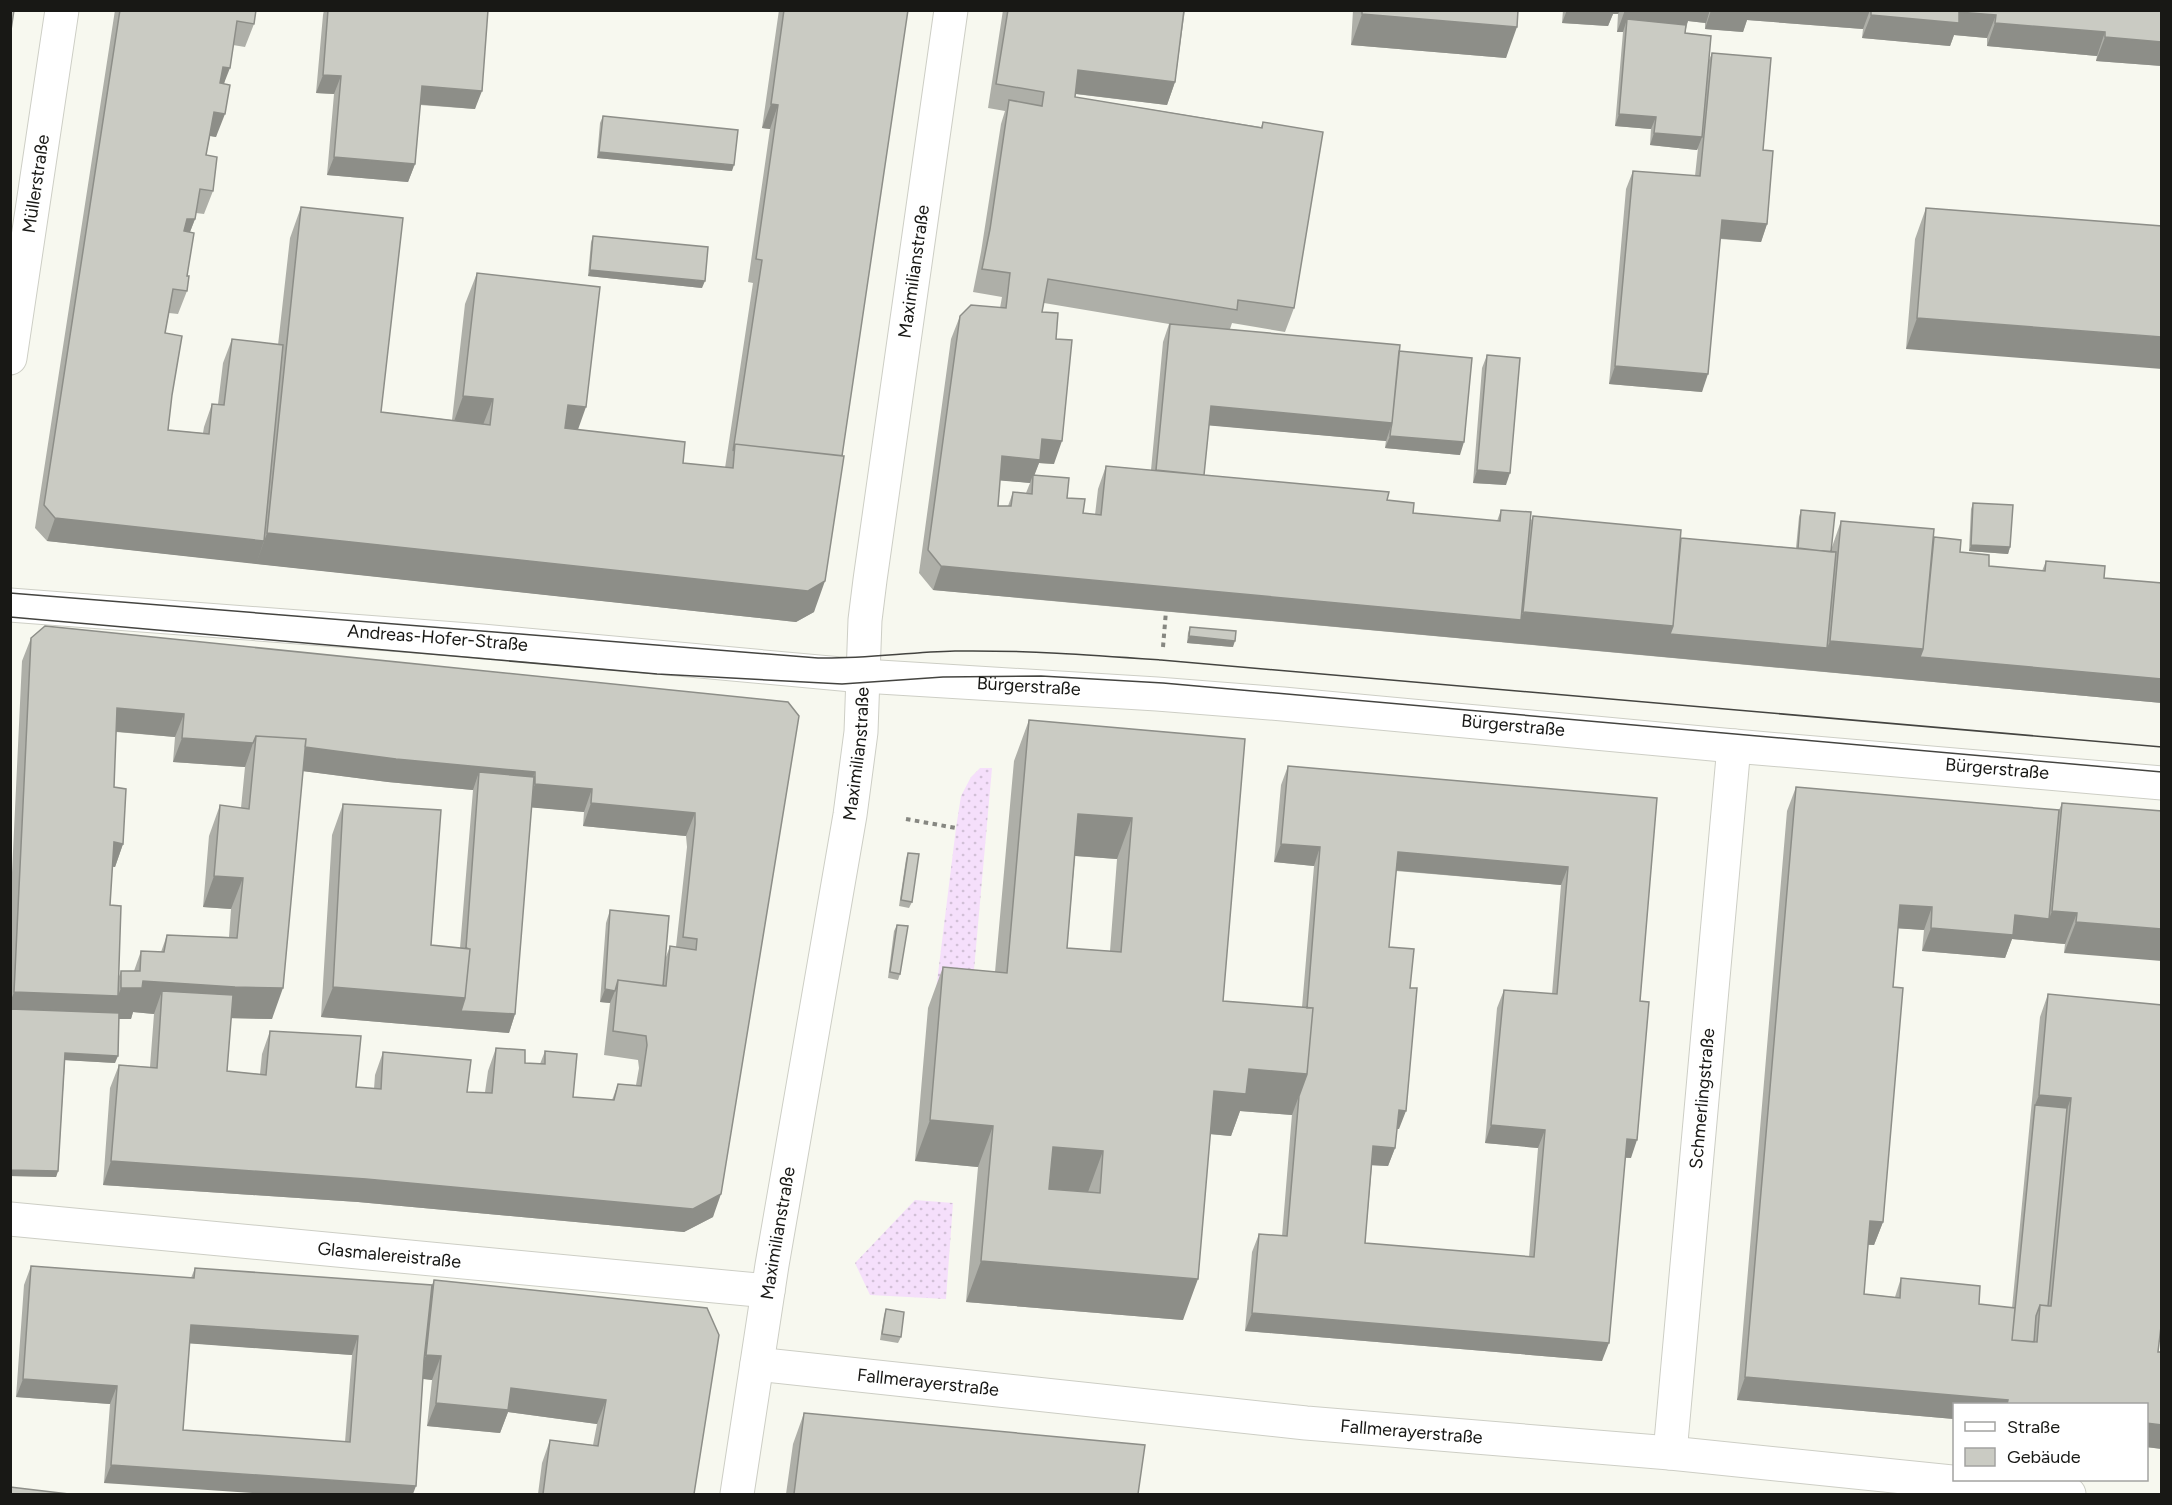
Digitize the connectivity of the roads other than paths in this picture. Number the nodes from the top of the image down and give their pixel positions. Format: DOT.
graph roads {
  1 [pos="62,10"];
  2 [pos="951,10"];
  3 [pos="10,358"];
  4 [pos="10,605"];
  5 [pos="863,676"];
  6 [pos="1734,746"];
  7 [pos="2162,783"];
  8 [pos="10,1219"];
  9 [pos="768,1291"];
  10 [pos="757,1364"];
  11 [pos="1670,1453"];
  12 [pos="737,1494"];
  13 [pos="2069,1494"];
  1 -- 3 [label="street, Müllerstraße"];
  2 -- 5 [label="street, Maximilianstraße"];
  4 -- 5 [label="street, Andreas-Hofer-Straße"];
  5 -- 6 [label="street, Bürgerstraße"];
  5 -- 9 [label="street, Maximilianstraße"];
  6 -- 7 [label="street, Bürgerstraße"];
  6 -- 11 [label="street, Schmerlingstraße"];
  8 -- 9 [label="street, Glasmalereistraße"];
  9 -- 10 [label="street, Maximilianstraße"];
  10 -- 11 [label="street, Fallmerayerstraße"];
  10 -- 12 [label="street, Maximilianstraße"];
  11 -- 13 [label="street, Fallmerayerstraße"];
}
